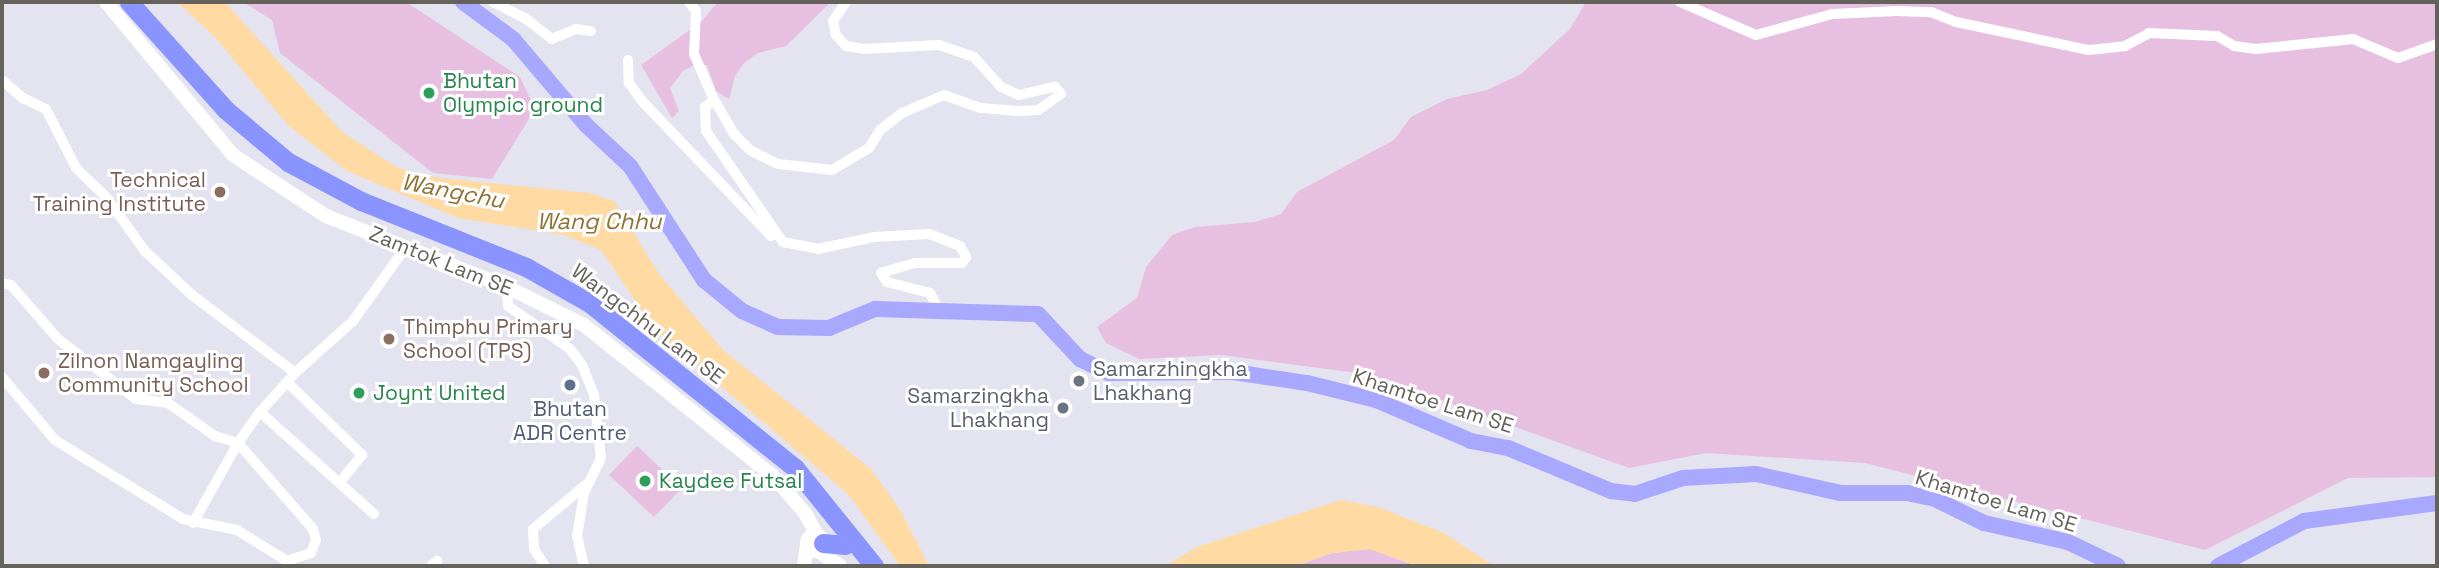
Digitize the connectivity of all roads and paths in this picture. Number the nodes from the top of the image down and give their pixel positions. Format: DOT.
graph roads {
  1 [pos="106,2"];
  2 [pos="116,2"];
  3 [pos="129,2"];
  4 [pos="463,2"];
  5 [pos="493,2"];
  6 [pos="689,2"];
  7 [pos="846,2"];
  8 [pos="1680,2"];
  9 [pos="591,31"];
  10 [pos="2437,44"];
  11 [pos="628,60"];
  12 [pos="2,80"];
  13 [pos="714,100"];
  14 [pos="783,242"];
  15 [pos="406,247"];
  16 [pos="2,283"];
  17 [pos="507,287"];
  18 [pos="940,313"];
  19 [pos="295,373"];
  20 [pos="2,377"];
  21 [pos="287,382"];
  22 [pos="261,412"];
  23 [pos="237,443"];
  24 [pos="589,482"];
  25 [pos="339,483"];
  26 [pos="2437,503"];
  27 [pos="374,513"];
  28 [pos="193,523"];
  29 [pos="846,536"];
  30 [pos="817,541"];
  31 [pos="838,565"];
  32 [pos="545,566"];
  33 [pos="584,566"];
  34 [pos="805,566"];
  35 [pos="859,566"];
  36 [pos="874,566"];
  37 [pos="2118,566"];
  38 [pos="2218,566"];
  1 -- 15 [label="main road, Zamtok Lam SE"];
  2 -- 30 [label="highway, Wangchhu Lam SE"];
  3 -- 29 [label="highway, Wangchhu Lam SE"];
  4 -- 18 [label="main road, Khamtoe Lam SE"];
  5 -- 9 [label="street"];
  6 -- 13 [label="street"];
  7 -- 13 [label="street"];
  8 -- 10 [label="street"];
  11 -- 14 [label="street"];
  12 -- 19 [label="street"];
  13 -- 14 [label="street"];
  14 -- 18 [label="street"];
  15 -- 17 [label="main road, Zamtok Lam SE"];
  15 -- 19 [label="street"];
  16 -- 23 [label="street"];
  17 -- 24 [label="street"];
  17 -- 30 [label="main road, Zamtok Lam SE"];
  18 -- 37 [label="main road, Khamtoe Lam SE"];
  19 -- 21 [label="street"];
  20 -- 28 [label="street"];
  21 -- 22 [label="street"];
  21 -- 25 [label="street"];
  22 -- 23 [label="street"];
  22 -- 25 [label="street"];
  23 -- 28 [label="street"];
  23 -- 28 [label="street"];
  24 -- 32 [label="street"];
  24 -- 33 [label="street"];
  25 -- 27 [label="street"];
  26 -- 38 [label="main road"];
  29 -- 30 [label="highway, Wangchhu Lam SE"];
  29 -- 35 [label="highway"];
  29 -- 36 [label="highway"];
  30 -- 31 [label="main road"];
  30 -- 34 [label="main road"];
}
